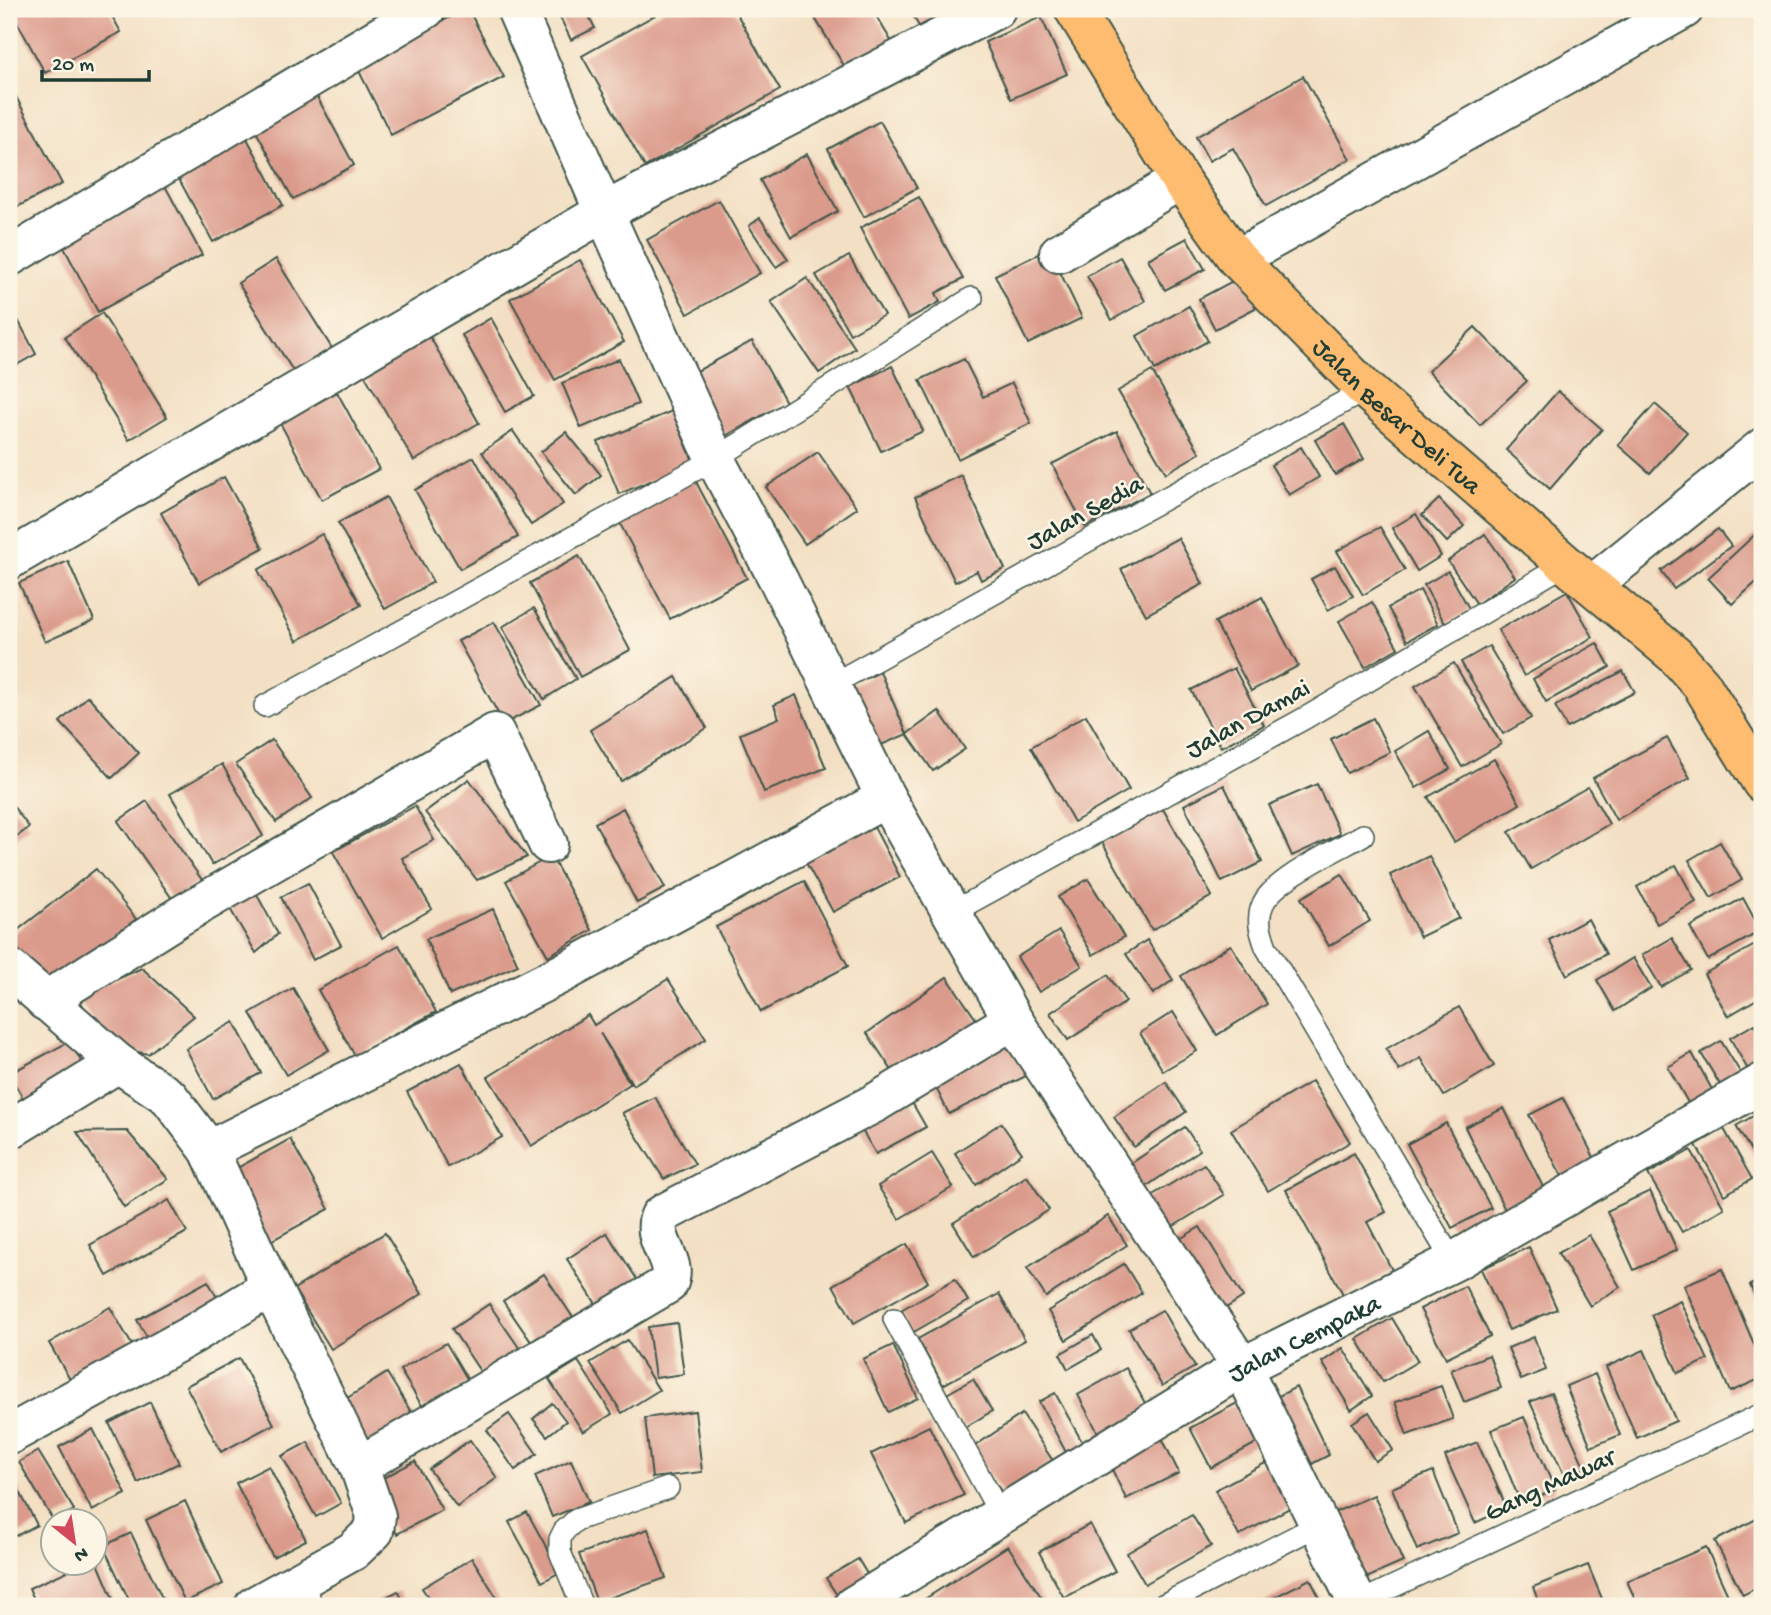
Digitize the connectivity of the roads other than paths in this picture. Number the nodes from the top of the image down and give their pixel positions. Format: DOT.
graph roads {
  1 [pos="426,9"];
  2 [pos="516,9"];
  3 [pos="996,9"];
  4 [pos="1074,9"];
  5 [pos="1684,9"];
  6 [pos="1180,180"];
  7 [pos="604,212"];
  8 [pos="1059,253"];
  9 [pos="9,257"];
  10 [pos="1237,259"];
  11 [pos="972,298"];
  12 [pos="1366,390"];
  13 [pos="1762,448"];
  14 [pos="715,459"];
  15 [pos="9,561"];
  16 [pos="1579,575"];
  17 [pos="831,685"];
  18 [pos="265,706"];
  19 [pos="1762,783"];
  20 [pos="886,799"];
  21 [pos="1363,835"];
  22 [pos="548,844"];
  23 [pos="951,913"];
  24 [pos="9,968"];
  25 [pos="46,1001"];
  26 [pos="1013,1020"];
  27 [pos="118,1063"];
  28 [pos="1762,1083"];
  29 [pos="9,1130"];
  30 [pos="209,1150"];
  31 [pos="1453,1262"];
  32 [pos="271,1287"];
  33 [pos="894,1319"];
  34 [pos="1242,1367"];
  35 [pos="1762,1414"];
  36 [pos="9,1435"];
  37 [pos="359,1466"];
  38 [pos="668,1488"];
  39 [pos="1000,1514"];
  40 [pos="1320,1524"];
  41 [pos="306,1593"];
  42 [pos="1359,1605"];
  43 [pos="254,1606"];
  44 [pos="582,1606"];
  45 [pos="853,1606"];
  46 [pos="1161,1606"];
  1 -- 9 [label="street"];
  2 -- 7 [label="street"];
  3 -- 7 [label="street"];
  4 -- 6 [label="main road, Jalan Besar Deli Tua"];
  5 -- 10 [label="street"];
  6 -- 8 [label="street"];
  6 -- 10 [label="main road, Jalan Besar Deli Tua"];
  7 -- 14 [label="street"];
  7 -- 15 [label="street"];
  10 -- 12 [label="main road, Jalan Besar Deli Tua"];
  11 -- 14 [label="lane"];
  12 -- 16 [label="main road, Jalan Besar Deli Tua"];
  12 -- 17 [label="lane, Jalan Sedia"];
  13 -- 16 [label="street"];
  14 -- 17 [label="street"];
  14 -- 18 [label="lane"];
  16 -- 19 [label="main road, Jalan Besar Deli Tua"];
  16 -- 23 [label="lane, Jalan Damai"];
  17 -- 20 [label="street"];
  20 -- 23 [label="street"];
  20 -- 30 [label="street"];
  21 -- 31 [label="lane"];
  22 -- 25 [label="street"];
  23 -- 26 [label="street"];
  24 -- 25 [label="street"];
  25 -- 27 [label="street"];
  26 -- 34 [label="street"];
  26 -- 37 [label="street"];
  27 -- 29 [label="street"];
  27 -- 30 [label="street"];
  28 -- 31 [label="street, Jalan Cempaka"];
  30 -- 32 [label="street"];
  31 -- 34 [label="street, Jalan Cempaka"];
  32 -- 36 [label="street"];
  32 -- 37 [label="street"];
  33 -- 39 [label="lane"];
  34 -- 39 [label="street, Jalan Cempaka"];
  34 -- 40 [label="street"];
  35 -- 42 [label="lane, Gang Mawar"];
  37 -- 41 [label="street"];
  38 -- 44 [label="lane"];
  39 -- 45 [label="street, Jalan Cempaka"];
  40 -- 42 [label="street"];
  40 -- 46 [label="lane"];
  41 -- 43 [label="street"];
}
